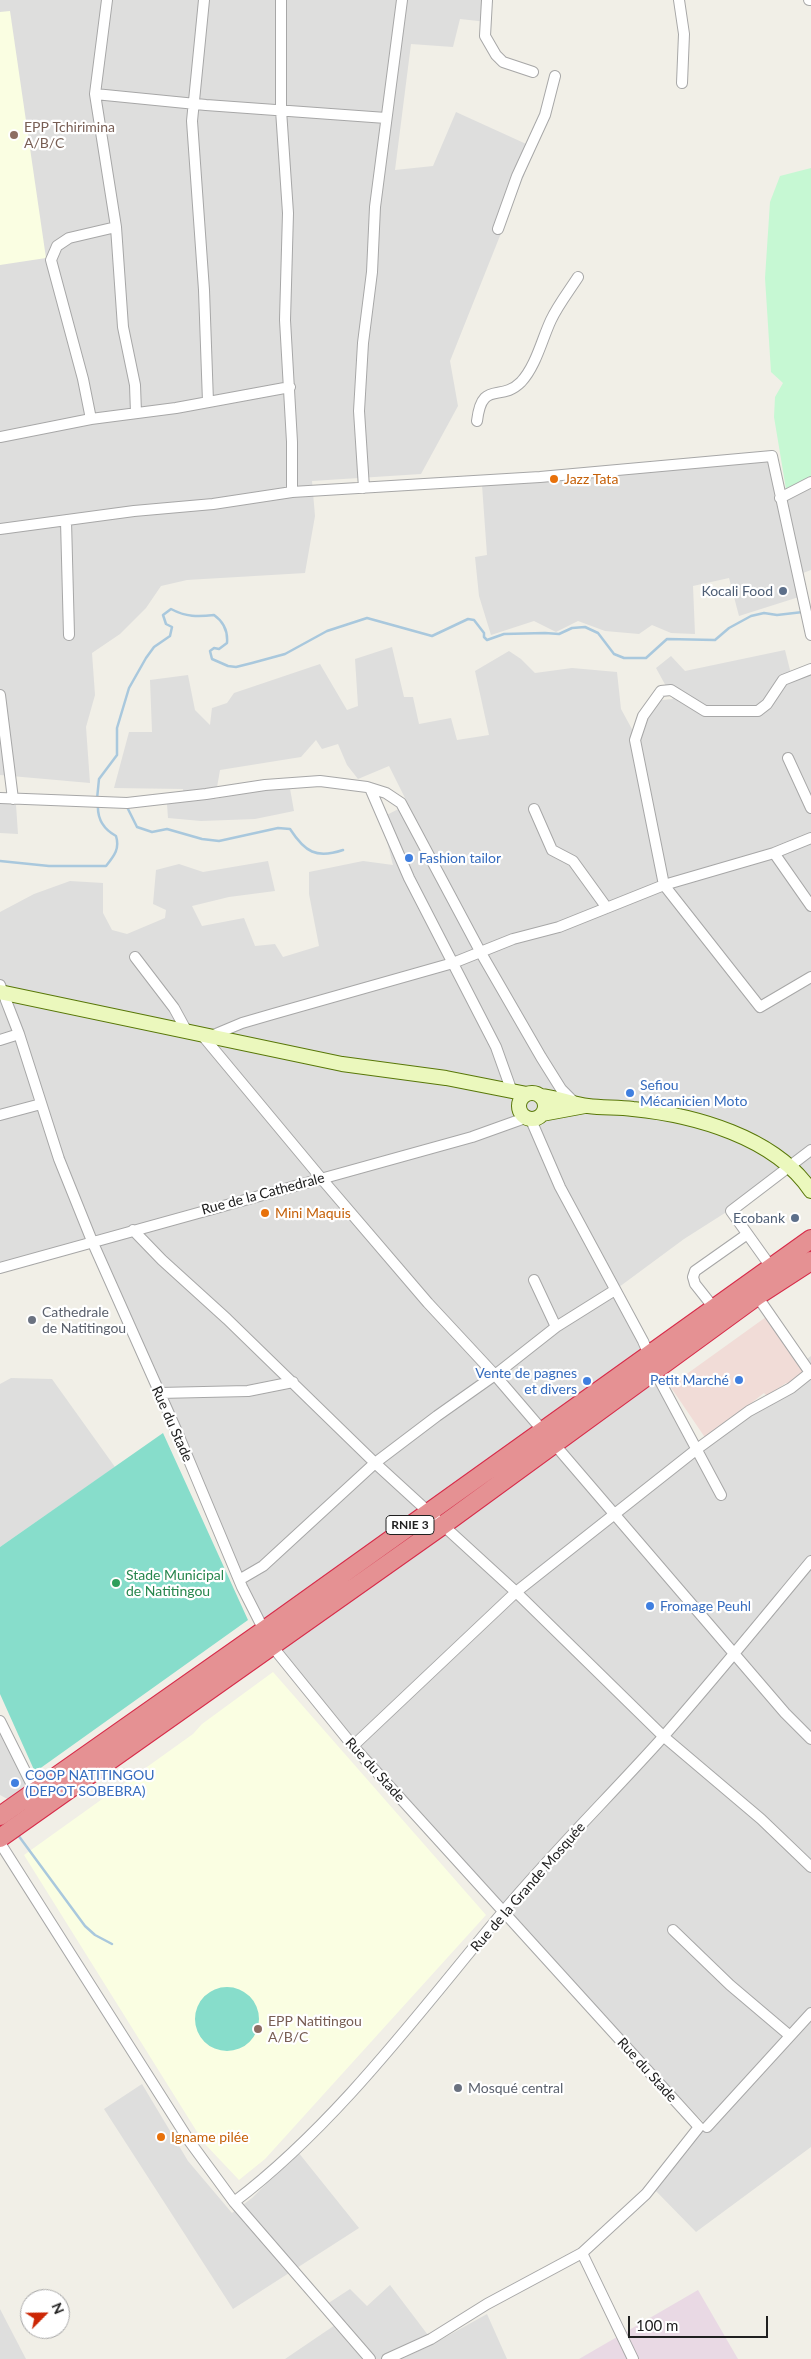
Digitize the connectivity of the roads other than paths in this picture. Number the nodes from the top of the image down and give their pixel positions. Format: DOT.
graph roads {
  1 [pos="107,0"];
  2 [pos="204,0"];
  3 [pos="281,0"];
  4 [pos="402,0"];
  5 [pos="487,0"];
  6 [pos="679,0"];
  7 [pos="533,72"];
  8 [pos="555,76"];
  9 [pos="682,83"];
  10 [pos="95,94"];
  11 [pos="194,104"];
  12 [pos="281,110"];
  13 [pos="386,118"];
  14 [pos="116,227"];
  15 [pos="498,229"];
  16 [pos="578,277"];
  17 [pos="290,387"];
  18 [pos="208,402"];
  19 [pos="136,413"];
  20 [pos="91,419"];
  21 [pos="477,421"];
  22 [pos="0,437"];
  23 [pos="811,482"];
  24 [pos="364,488"];
  25 [pos="292,492"];
  26 [pos="780,498"];
  27 [pos="66,520"];
  28 [pos="0,529"];
  29 [pos="69,635"];
  30 [pos="811,636"];
  31 [pos="811,669"];
  32 [pos="0,694"];
  33 [pos="788,758"];
  34 [pos="370,788"];
  35 [pos="0,798"];
  36 [pos="14,799"];
  37 [pos="811,808"];
  38 [pos="534,809"];
  39 [pos="811,838"];
  40 [pos="774,853"];
  41 [pos="664,886"];
  42 [pos="811,906"];
  43 [pos="607,908"];
  44 [pos="481,952"];
  45 [pos="135,957"];
  46 [pos="454,963"];
  47 [pos="811,977"];
  48 [pos="1,990"];
  49 [pos="186,1030"];
  50 [pos="19,1034"];
  51 [pos="207,1036"];
  52 [pos="0,1040"];
  53 [pos="511,1089"];
  54 [pos="533,1095"];
  55 [pos="42,1104"];
  56 [pos="582,1105"];
  57 [pos="0,1114"];
  58 [pos="533,1117"];
  59 [pos="811,1150"];
  60 [pos="790,1166"];
  61 [pos="321,1178"];
  62 [pos="809,1186"];
  63 [pos="133,1230"];
  64 [pos="746,1235"];
  65 [pos="811,1239"];
  66 [pos="92,1242"];
  67 [pos="811,1261"];
  68 [pos="0,1268"];
  69 [pos="771,1268"];
  70 [pos="534,1280"];
  71 [pos="615,1290"];
  72 [pos="757,1296"];
  73 [pos="714,1308"];
  74 [pos="556,1327"];
  75 [pos="652,1362"];
  76 [pos="811,1373"];
  77 [pos="495,1375"];
  78 [pos="293,1382"];
  79 [pos="159,1393"];
  80 [pos="547,1437"];
  81 [pos="697,1449"];
  82 [pos="375,1463"];
  83 [pos="722,1495"];
  84 [pos="429,1512"];
  85 [pos="614,1514"];
  86 [pos="443,1525"];
  87 [pos="811,1561"];
  88 [pos="239,1580"];
  89 [pos="516,1592"];
  90 [pos="268,1638"];
  91 [pos="734,1654"];
  92 [pos="0,1721"];
  93 [pos="663,1736"];
  94 [pos="811,1739"];
  95 [pos="353,1746"];
  96 [pos="40,1798"];
  97 [pos="4,1813"];
  98 [pos="7,1835"];
  99 [pos="811,1867"];
  100 [pos="503,1912"];
  101 [pos="673,1930"];
  102 [pos="811,2013"];
  103 [pos="790,2035"];
  104 [pos="707,2127"];
  105 [pos="234,2202"];
  106 [pos="582,2253"];
  107 [pos="370,2359"];
  108 [pos="387,2359"];
  109 [pos="633,2359"];
  1 -- 10 [label="street"];
  2 -- 11 [label="street"];
  3 -- 12 [label="street"];
  4 -- 13 [label="street"];
  5 -- 7 [label="street"];
  6 -- 9 [label="street"];
  8 -- 15 [label="street"];
  10 -- 11 [label="street"];
  10 -- 14 [label="street"];
  11 -- 12 [label="street"];
  11 -- 18 [label="street"];
  12 -- 13 [label="street"];
  12 -- 17 [label="street"];
  13 -- 24 [label="street"];
  14 -- 19 [label="street"];
  14 -- 20 [label="street"];
  16 -- 21 [label="street"];
  17 -- 18 [label="street"];
  17 -- 25 [label="street"];
  18 -- 19 [label="street"];
  19 -- 20 [label="street"];
  20 -- 22 [label="street"];
  23 -- 26 [label="street"];
  24 -- 25 [label="street"];
  24 -- 26 [label="street"];
  25 -- 27 [label="street"];
  26 -- 30 [label="street"];
  27 -- 28 [label="street"];
  27 -- 29 [label="street"];
  31 -- 41 [label="street"];
  32 -- 36 [label="street"];
  33 -- 37 [label="street"];
  34 -- 36 [label="street"];
  34 -- 44 [label="street"];
  34 -- 46 [label="street"];
  35 -- 36 [label="street"];
  38 -- 43 [label="street"];
  39 -- 40 [label="street"];
  40 -- 41 [label="street"];
  40 -- 42 [label="street"];
  41 -- 43 [label="street"];
  41 -- 47 [label="street"];
  43 -- 44 [label="street"];
  44 -- 46 [label="street"];
  44 -- 56 [label="street"];
  45 -- 49 [label="street"];
  46 -- 51 [label="street"];
  46 -- 53 [label="street"];
  48 -- 49 [label="street"];
  48 -- 50 [label="street, Rue du Stade"];
  49 -- 51 [label="street"];
  50 -- 52 [label="street"];
  50 -- 55 [label="street, Rue du Stade"];
  51 -- 53 [label="street"];
  51 -- 61 [label="street"];
  53 -- 54 [label="street"];
  54 -- 56 [label="street"];
  54 -- 58 [label="street"];
  54 -- 58 [label="street"];
  55 -- 57 [label="street"];
  55 -- 66 [label="street, Rue du Stade"];
  56 -- 58 [label="street"];
  56 -- 60 [label="street"];
  58 -- 61 [label="street, Rue de la Cathedrale"];
  58 -- 71 [label="street"];
  59 -- 60 [label="street"];
  60 -- 62 [label="street"];
  60 -- 64 [label="street"];
  61 -- 63 [label="street, Rue de la Cathedrale"];
  61 -- 77 [label="street"];
  63 -- 66 [label="street, Rue de la Cathedrale"];
  63 -- 78 [label="street"];
  64 -- 69 [label="street"];
  64 -- 73 [label="street"];
  65 -- 69 [label="highway, RNIE 3"];
  66 -- 68 [label="street, Rue de la Cathedrale"];
  66 -- 79 [label="street, Rue du Stade"];
  67 -- 72 [label="highway, RNIE 3"];
  69 -- 73 [label="highway, RNIE 3"];
  70 -- 74 [label="street"];
  71 -- 74 [label="street"];
  71 -- 75 [label="street"];
  72 -- 75 [label="highway, RNIE 3"];
  72 -- 76 [label="street"];
  73 -- 75 [label="highway, RNIE 3"];
  74 -- 77 [label="street"];
  75 -- 80 [label="highway, RNIE 3"];
  75 -- 81 [label="street"];
  76 -- 81 [label="street"];
  77 -- 80 [label="street"];
  77 -- 82 [label="street"];
  78 -- 79 [label="street"];
  78 -- 82 [label="street"];
  79 -- 88 [label="street, Rue du Stade"];
  80 -- 84 [label="highway, RNIE 3"];
  80 -- 85 [label="street"];
  80 -- 86 [label="highway, RNIE 3"];
  81 -- 83 [label="street"];
  81 -- 85 [label="street"];
  82 -- 84 [label="street"];
  82 -- 88 [label="street"];
  84 -- 86 [label="street"];
  84 -- 90 [label="highway, RNIE 3"];
  85 -- 89 [label="street"];
  85 -- 91 [label="street"];
  86 -- 89 [label="street"];
  86 -- 90 [label="highway, RNIE 3"];
  87 -- 91 [label="street, Rue de la Grande Mosquée"];
  88 -- 90 [label="street, Rue du Stade"];
  89 -- 93 [label="street"];
  89 -- 95 [label="street"];
  90 -- 95 [label="street, Rue du Stade"];
  90 -- 96 [label="highway, RNIE 3"];
  91 -- 93 [label="street, Rue de la Grande Mosquée"];
  91 -- 94 [label="street"];
  92 -- 96 [label="street"];
  93 -- 99 [label="street"];
  93 -- 100 [label="street, Rue de la Grande Mosquée"];
  95 -- 100 [label="street, Rue du Stade"];
  96 -- 97 [label="highway, RNIE 3"];
  96 -- 98 [label="highway, RNIE 3"];
  98 -- 105 [label="street"];
  100 -- 105 [label="street, Rue de la Grande Mosquée"];
  100 -- 106 [label="street, Rue du Stade"];
  101 -- 103 [label="street"];
  102 -- 103 [label="street"];
  103 -- 104 [label="street"];
  105 -- 107 [label="street"];
  106 -- 108 [label="street, Rue du Stade"];
  106 -- 109 [label="street"];
}
